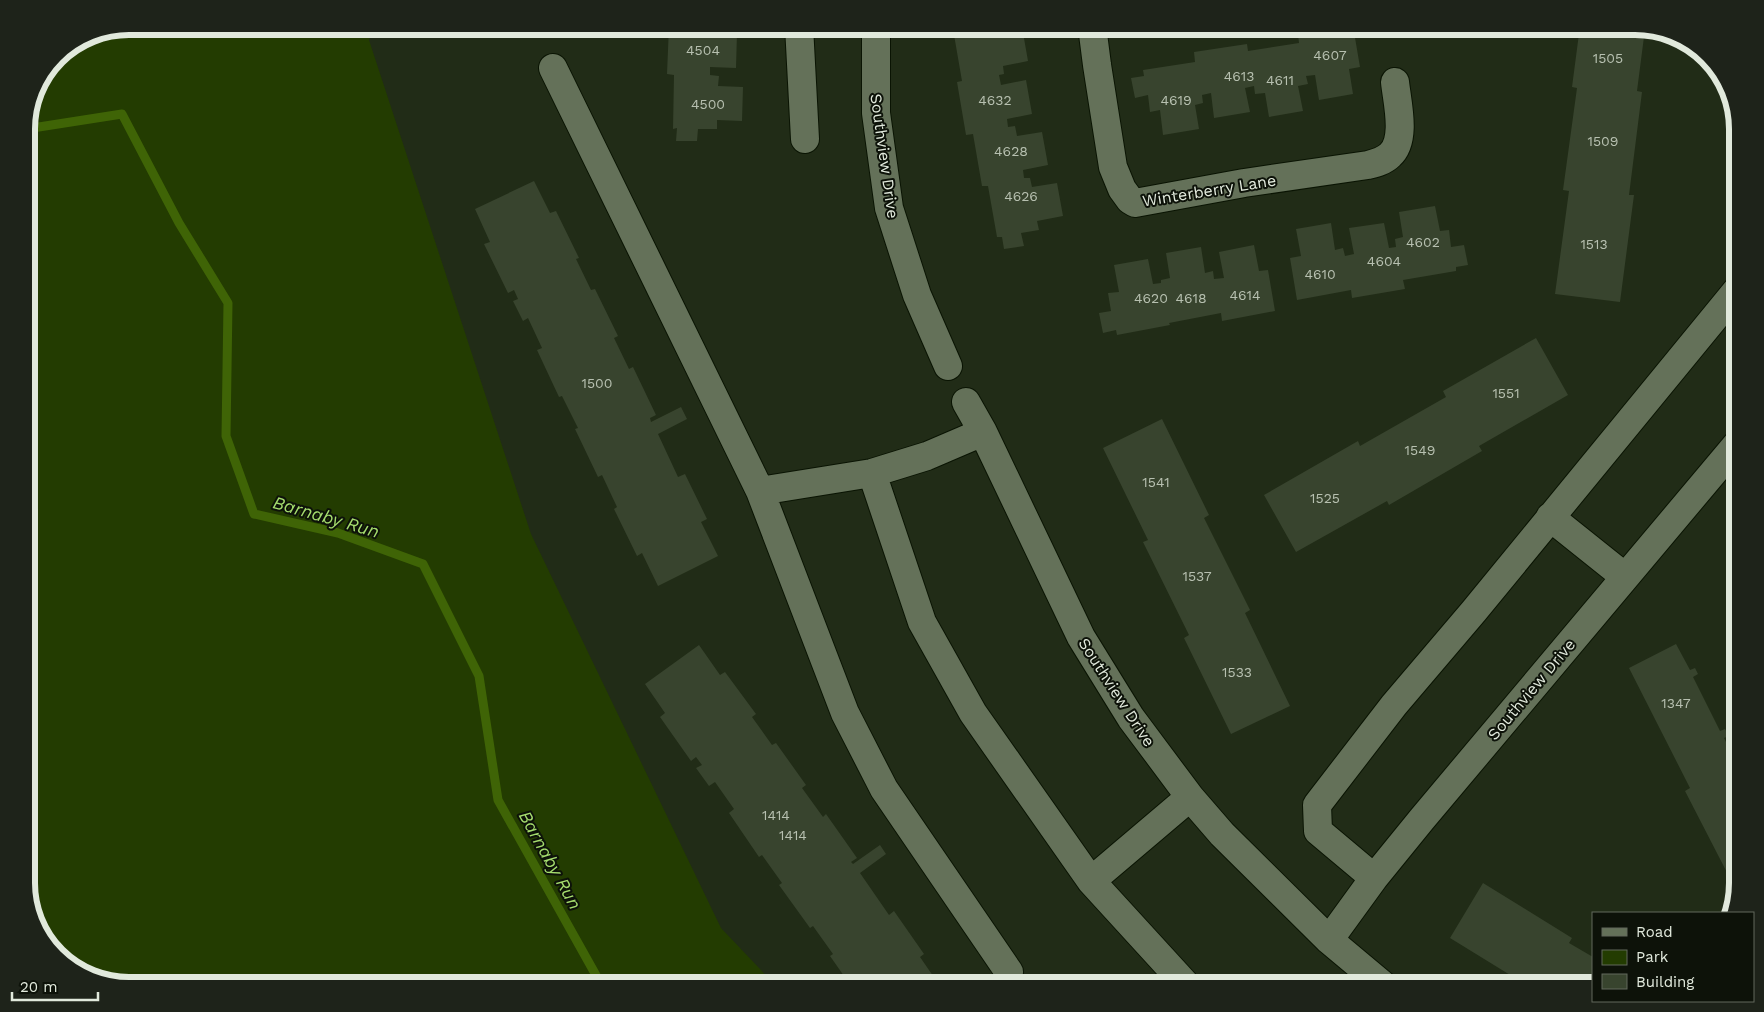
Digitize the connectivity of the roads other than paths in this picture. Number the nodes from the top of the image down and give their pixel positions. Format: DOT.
graph roads {
  1 [pos="799,35"];
  2 [pos="876,35"];
  3 [pos="1093,35"];
  4 [pos="553,68"];
  5 [pos="1395,82"];
  6 [pos="805,139"];
  7 [pos="1729,300"];
  8 [pos="948,366"];
  9 [pos="966,402"];
  10 [pos="983,432"];
  11 [pos="1729,454"];
  12 [pos="872,473"];
  13 [pos="760,491"];
  14 [pos="1550,517"];
  15 [pos="1625,577"];
  16 [pos="1190,797"];
  17 [pos="1374,878"];
  18 [pos="1092,881"];
  19 [pos="1329,940"];
  20 [pos="1009,972"];
  21 [pos="1179,977"];
  22 [pos="1373,977"];
  1 -- 6 [label="street"];
  2 -- 8 [label="street, Southview Drive"];
  3 -- 5 [label="street, Winterberry Lane"];
  4 -- 13 [label="street"];
  7 -- 14 [label="street"];
  9 -- 10 [label="street, Southview Drive"];
  10 -- 12 [label="street"];
  10 -- 16 [label="street, Southview Drive"];
  11 -- 15 [label="street, Southview Drive"];
  12 -- 13 [label="street"];
  12 -- 18 [label="street"];
  13 -- 20 [label="street"];
  14 -- 15 [label="street"];
  14 -- 17 [label="street"];
  15 -- 17 [label="street, Southview Drive"];
  16 -- 18 [label="street"];
  16 -- 19 [label="street, Southview Drive"];
  17 -- 19 [label="street, Southview Drive"];
  18 -- 21 [label="street"];
  19 -- 22 [label="street, Southview Drive"];
}
